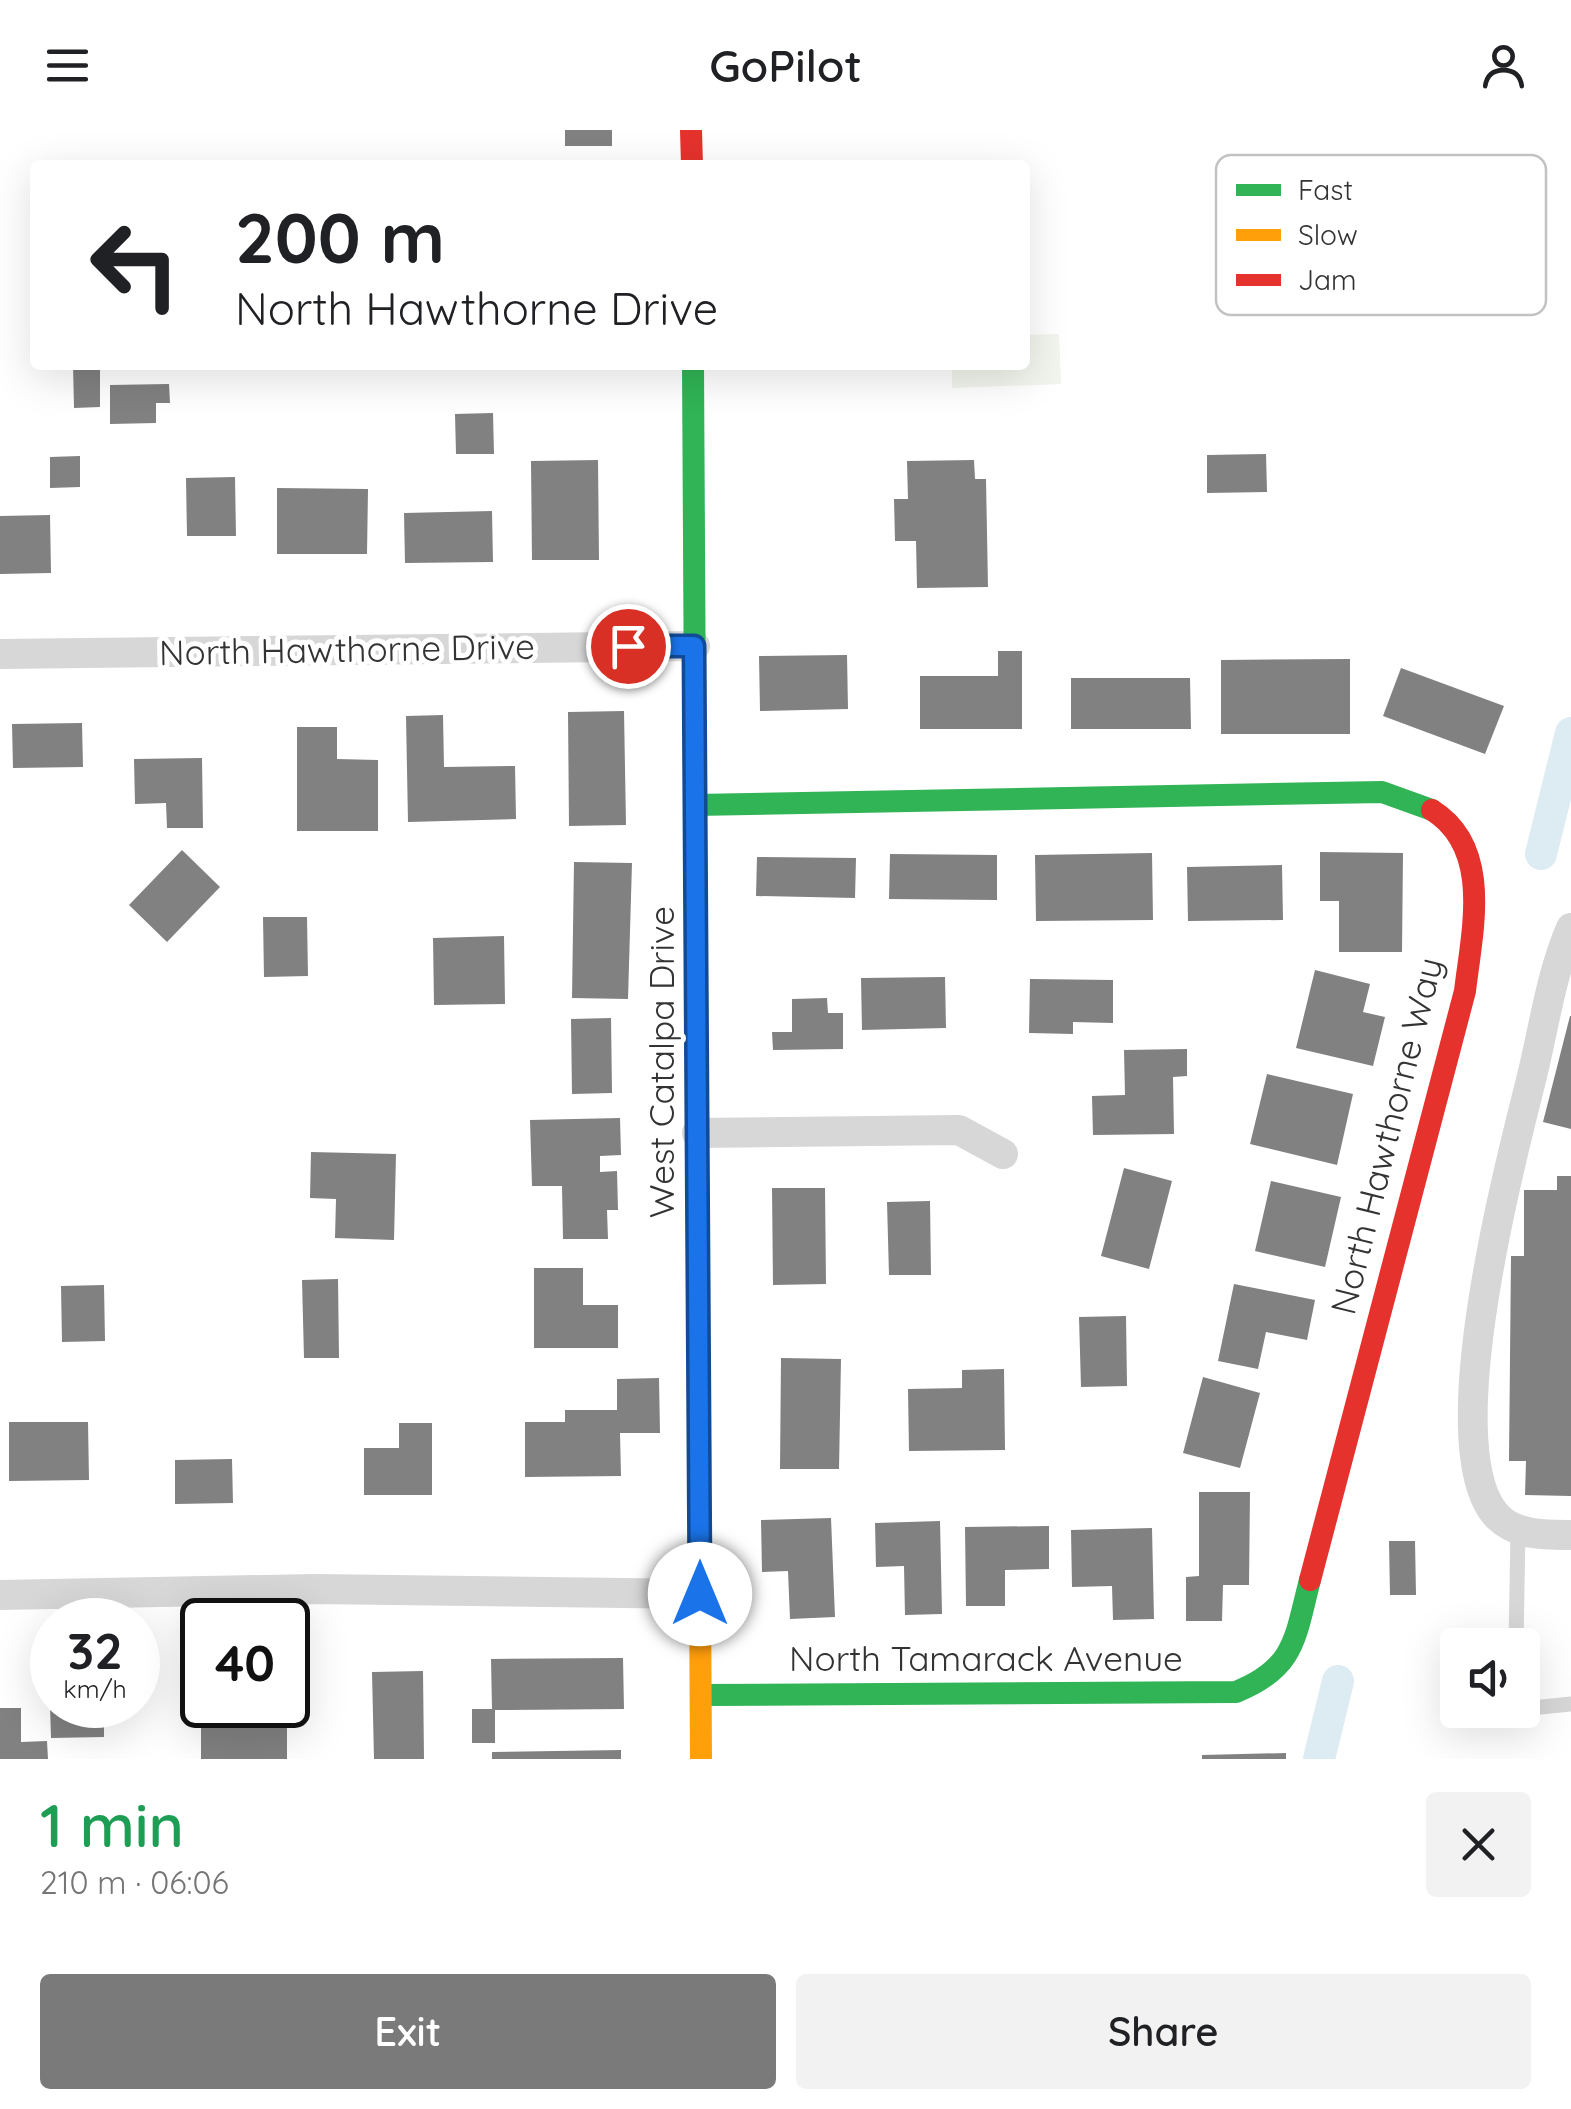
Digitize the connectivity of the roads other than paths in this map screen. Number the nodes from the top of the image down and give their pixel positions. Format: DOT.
graph roads {
  1 [pos="691,130"];
  2 [pos="692,160"];
  3 [pos="693,370"];
  4 [pos="694,646"];
  5 [pos="0,654"];
  6 [pos="695,804"];
  7 [pos="1571,928"];
  8 [pos="697,1132"];
  9 [pos="1003,1154"];
  10 [pos="1518,1530"];
  11 [pos="1571,1535"];
  12 [pos="700,1594"];
  13 [pos="0,1595"];
  14 [pos="1516,1628"];
  15 [pos="1268,1679"];
  16 [pos="701,1695"];
  17 [pos="1571,1704"];
  18 [pos="1540,1708"];
  19 [pos="701,1759"];
  1 -- 2 [label="street"];
  3 -- 4 [label="street, West Catalpa Drive"];
  4 -- 5 [label="street, North Hawthorne Drive"];
  4 -- 6 [label="street, West Catalpa Drive"];
  6 -- 8 [label="street, West Catalpa Drive"];
  6 -- 15 [label="street, North Hawthorne Way"];
  7 -- 10 [label="street"];
  8 -- 9 [label="street"];
  8 -- 12 [label="street, West Catalpa Drive"];
  10 -- 11 [label="street"];
  10 -- 14 [label="lane"];
  12 -- 13 [label="street"];
  12 -- 16 [label="street, West Catalpa Drive"];
  15 -- 16 [label="street, North Tamarack Avenue"];
  16 -- 19 [label="street, West Catalpa Drive"];
  17 -- 18 [label="lane"];
}
